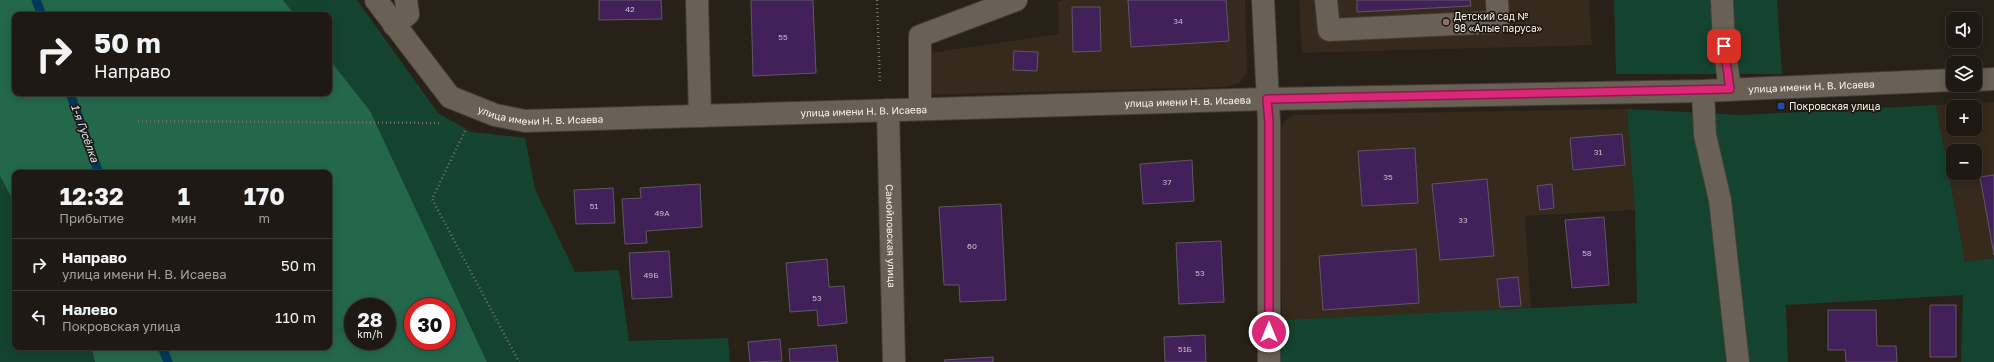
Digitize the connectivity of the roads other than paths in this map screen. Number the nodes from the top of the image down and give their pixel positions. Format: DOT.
graph roads {
  1 [pos="376,0"];
  2 [pos="406,0"];
  3 [pos="697,0"];
  4 [pos="1016,0"];
  5 [pos="1263,0"];
  6 [pos="1326,0"];
  7 [pos="1498,0"];
  8 [pos="1722,0"];
  9 [pos="394,25"];
  10 [pos="1994,79"];
  11 [pos="1946,80"];
  12 [pos="1982,80"];
  13 [pos="1730,89"];
  14 [pos="1703,91"];
  15 [pos="1267,99"];
  16 [pos="920,109"];
  17 [pos="888,110"];
  18 [pos="700,116"];
  19 [pos="894,362"];
  20 [pos="1269,362"];
  21 [pos="1738,362"];
  1 -- 9 [label="street"];
  2 -- 9 [label="street"];
  3 -- 18 [label="street"];
  4 -- 16 [label="street"];
  5 -- 15 [label="street"];
  6 -- 7 [label="street"];
  8 -- 13 [label="street"];
  9 -- 18 [label="street, улица имени Н. В. Исаева"];
  10 -- 12 [label="street"];
  11 -- 13 [label="street, улица имени Н. В. Исаева"];
  13 -- 14 [label="street, улица имени Н. В. Исаева"];
  14 -- 15 [label="street, улица имени Н. В. Исаева"];
  14 -- 21 [label="street"];
  15 -- 16 [label="street, улица имени Н. В. Исаева"];
  15 -- 20 [label="street"];
  16 -- 17 [label="street, улица имени Н. В. Исаева"];
  17 -- 18 [label="street, улица имени Н. В. Исаева"];
  17 -- 19 [label="street, Самойловская улица"];
}
